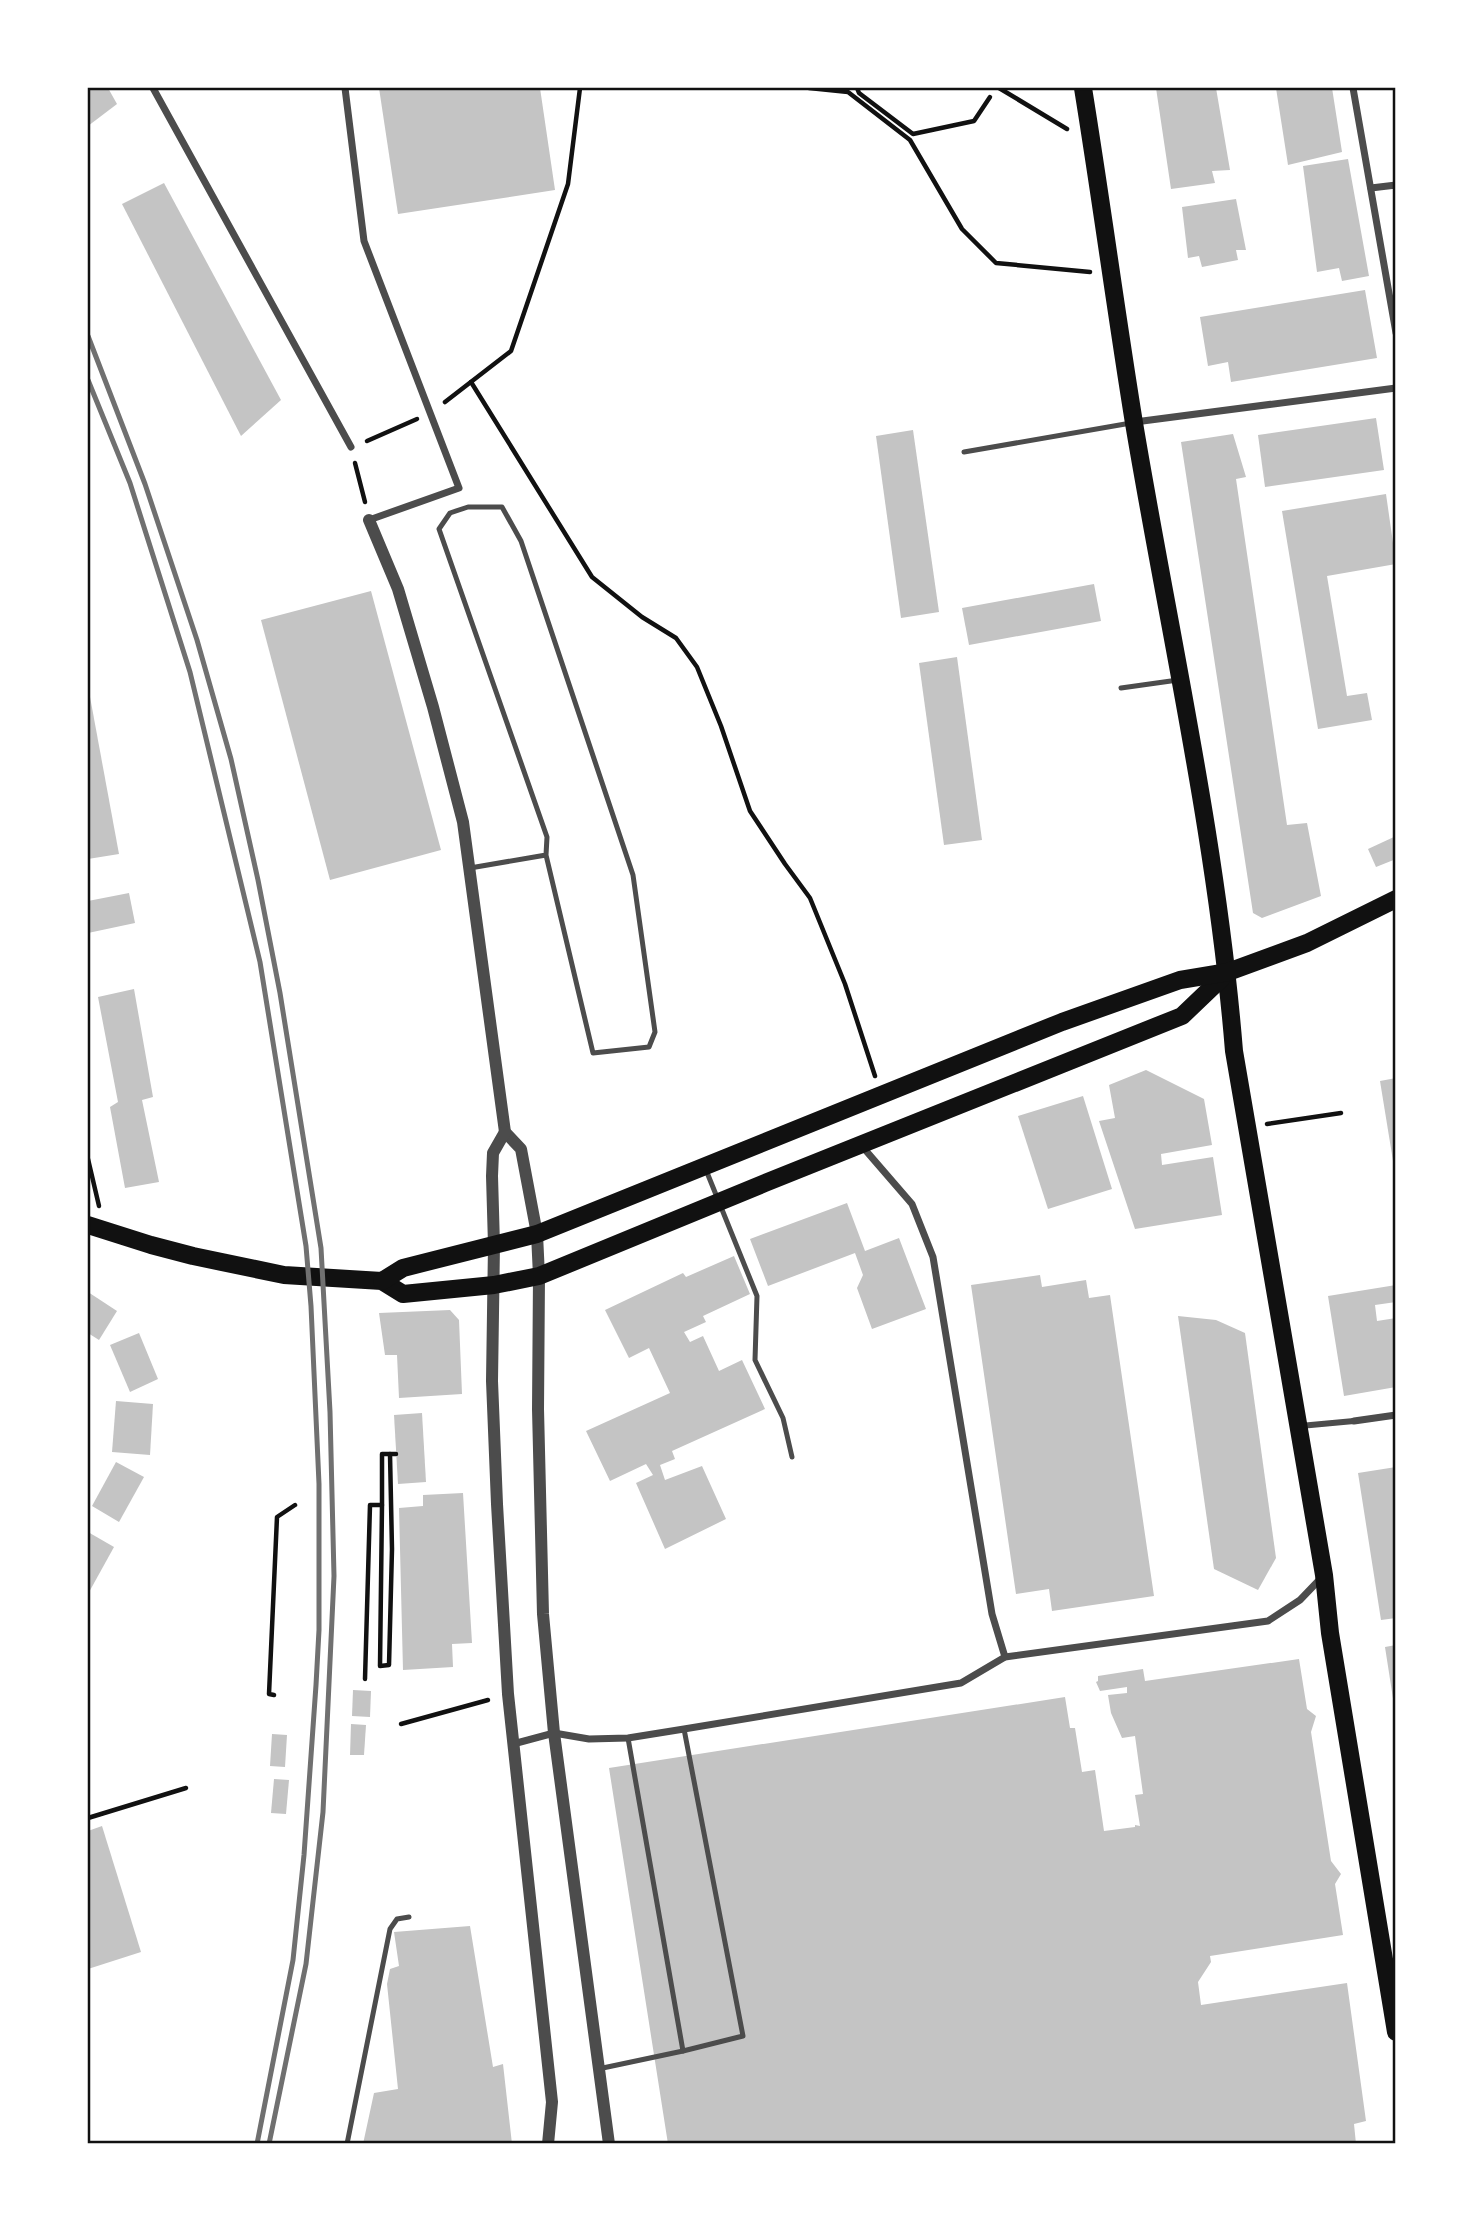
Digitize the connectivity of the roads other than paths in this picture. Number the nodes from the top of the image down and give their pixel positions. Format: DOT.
graph roads {
  1 [pos="153,88"];
  2 [pos="345,88"];
  3 [pos="1083,88"];
  4 [pos="1353,88"];
  5 [pos="1395,184"];
  6 [pos="1371,188"];
  7 [pos="1395,333"];
  8 [pos="1395,388"];
  9 [pos="1134,422"];
  10 [pos="351,447"];
  11 [pos="964,452"];
  12 [pos="369,520"];
  13 [pos="1181,679"];
  14 [pos="1121,688"];
  15 [pos="546,855"];
  16 [pos="470,868"];
  17 [pos="1395,900"];
  18 [pos="1228,972"];
  19 [pos="505,1132"];
  20 [pos="861,1145"];
  21 [pos="705,1167"];
  22 [pos="719,1203"];
  23 [pos="96,1228"];
  24 [pos="537,1234"];
  25 [pos="494,1245"];
  26 [pos="539,1276"];
  27 [pos="382,1281"];
  28 [pos="494,1285"];
  29 [pos="1395,1415"];
  30 [pos="1354,1421"];
  31 [pos="1299,1427"];
  32 [pos="792,1457"];
  33 [pos="1324,1575"];
  34 [pos="1006,1657"];
  35 [pos="684,1729"];
  36 [pos="554,1732"];
  37 [pos="628,1738"];
  38 [pos="513,1744"];
  39 [pos="410,1917"];
  40 [pos="1395,2032"];
  41 [pos="683,2051"];
  42 [pos="598,2069"];
  43 [pos="346,2144"];
  44 [pos="548,2144"];
  45 [pos="609,2144"];
  1 -- 10 [label="street"];
  2 -- 12 [label="street"];
  3 -- 9 [label="main road"];
  4 -- 6 [label="street"];
  5 -- 6 [label="street"];
  6 -- 7 [label="street"];
  8 -- 9 [label="street"];
  9 -- 11 [label="lane"];
  9 -- 13 [label="main road"];
  12 -- 16 [label="street"];
  13 -- 14 [label="lane"];
  13 -- 18 [label="main road"];
  15 -- 15 [label="lane"];
  15 -- 16 [label="lane"];
  16 -- 19 [label="street"];
  17 -- 18 [label="main road"];
  18 -- 20 [label="main road"];
  18 -- 21 [label="main road"];
  18 -- 31 [label="main road"];
  19 -- 24 [label="street"];
  19 -- 25 [label="street"];
  20 -- 22 [label="main road"];
  20 -- 34 [label="street"];
  21 -- 22 [label="lane"];
  21 -- 24 [label="main road"];
  22 -- 26 [label="main road"];
  22 -- 32 [label="lane"];
  23 -- 27 [label="main road"];
  24 -- 25 [label="main road"];
  24 -- 26 [label="street"];
  25 -- 27 [label="main road"];
  25 -- 28 [label="street"];
  26 -- 28 [label="main road"];
  26 -- 36 [label="street"];
  27 -- 28 [label="main road"];
  28 -- 38 [label="street"];
  29 -- 30 [label="street"];
  30 -- 31 [label="street"];
  31 -- 33 [label="main road"];
  33 -- 34 [label="street"];
  33 -- 40 [label="main road"];
  34 -- 35 [label="street"];
  35 -- 37 [label="street"];
  35 -- 41 [label="lane"];
  36 -- 37 [label="street"];
  36 -- 38 [label="street"];
  36 -- 42 [label="street"];
  37 -- 41 [label="lane"];
  38 -- 44 [label="street"];
  39 -- 43 [label="lane"];
  41 -- 42 [label="lane"];
  42 -- 45 [label="street"];
}
